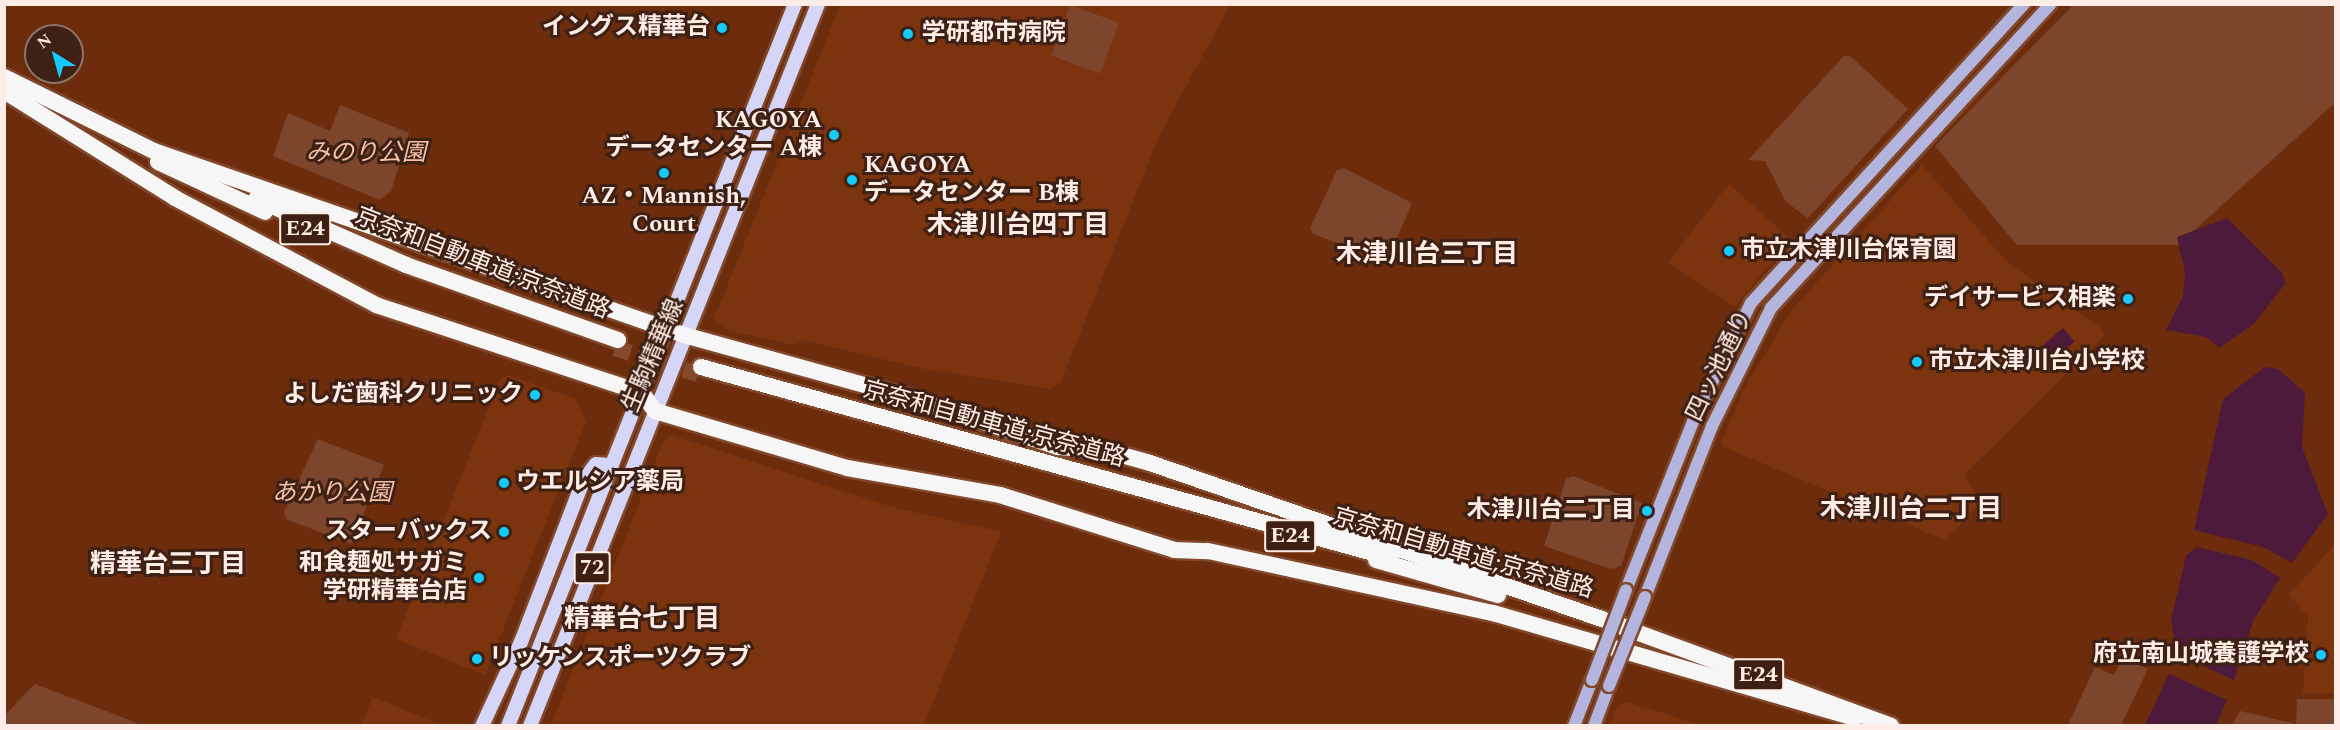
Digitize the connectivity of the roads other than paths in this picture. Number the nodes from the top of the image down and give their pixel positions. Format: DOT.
graph roads {
  1 [pos="795,4"];
  2 [pos="818,4"];
  3 [pos="2024,4"];
  4 [pos="2051,4"];
  5 [pos="4,77"];
  6 [pos="4,84"];
  7 [pos="4,91"];
  8 [pos="154,151"];
  9 [pos="677,332"];
  10 [pos="642,393"];
  11 [pos="655,411"];
  12 [pos="612,465"];
  13 [pos="538,595"];
  14 [pos="547,624"];
  15 [pos="1624,627"];
  16 [pos="1855,718"];
  17 [pos="482,726"];
  18 [pos="508,726"];
  19 [pos="530,726"];
  20 [pos="1574,726"];
  21 [pos="1594,726"];
  22 [pos="1873,726"];
  23 [pos="1892,726"];
  1 -- 9 [label="main road, 生駒精華線 / 72"];
  2 -- 9 [label="main road, 生駒精華線 / 72"];
  3 -- 20 [label="main road, 四ッ池通り, bridge"];
  4 -- 21 [label="main road, 四ッ池通り, bridge"];
  5 -- 8 [label="highway, 京奈和自動車道;京奈道路 / E24"];
  6 -- 8 [label="highway, 京奈和自動車道;京奈道路 / E24"];
  7 -- 10 [label="highway"];
  8 -- 9 [label="highway"];
  9 -- 10 [label="main road, 生駒精華線 / 72"];
  9 -- 11 [label="main road, 生駒精華線 / 72"];
  9 -- 15 [label="highway"];
  10 -- 11 [label="highway"];
  10 -- 12 [label="main road, 生駒精華線 / 72"];
  11 -- 16 [label="highway"];
  11 -- 19 [label="main road, 生駒精華線 / 72"];
  12 -- 13 [label="main road"];
  12 -- 14 [label="main road, 生駒精華線 / 72"];
  13 -- 14 [label="main road"];
  13 -- 17 [label="main road"];
  14 -- 18 [label="main road, 生駒精華線 / 72"];
  15 -- 16 [label="highway, 京奈和自動車道;京奈道路 / E24"];
  15 -- 23 [label="highway, 京奈和自動車道;京奈道路 / E24"];
  16 -- 22 [label="highway, 京奈和自動車道;京奈道路 / E24"];
}
